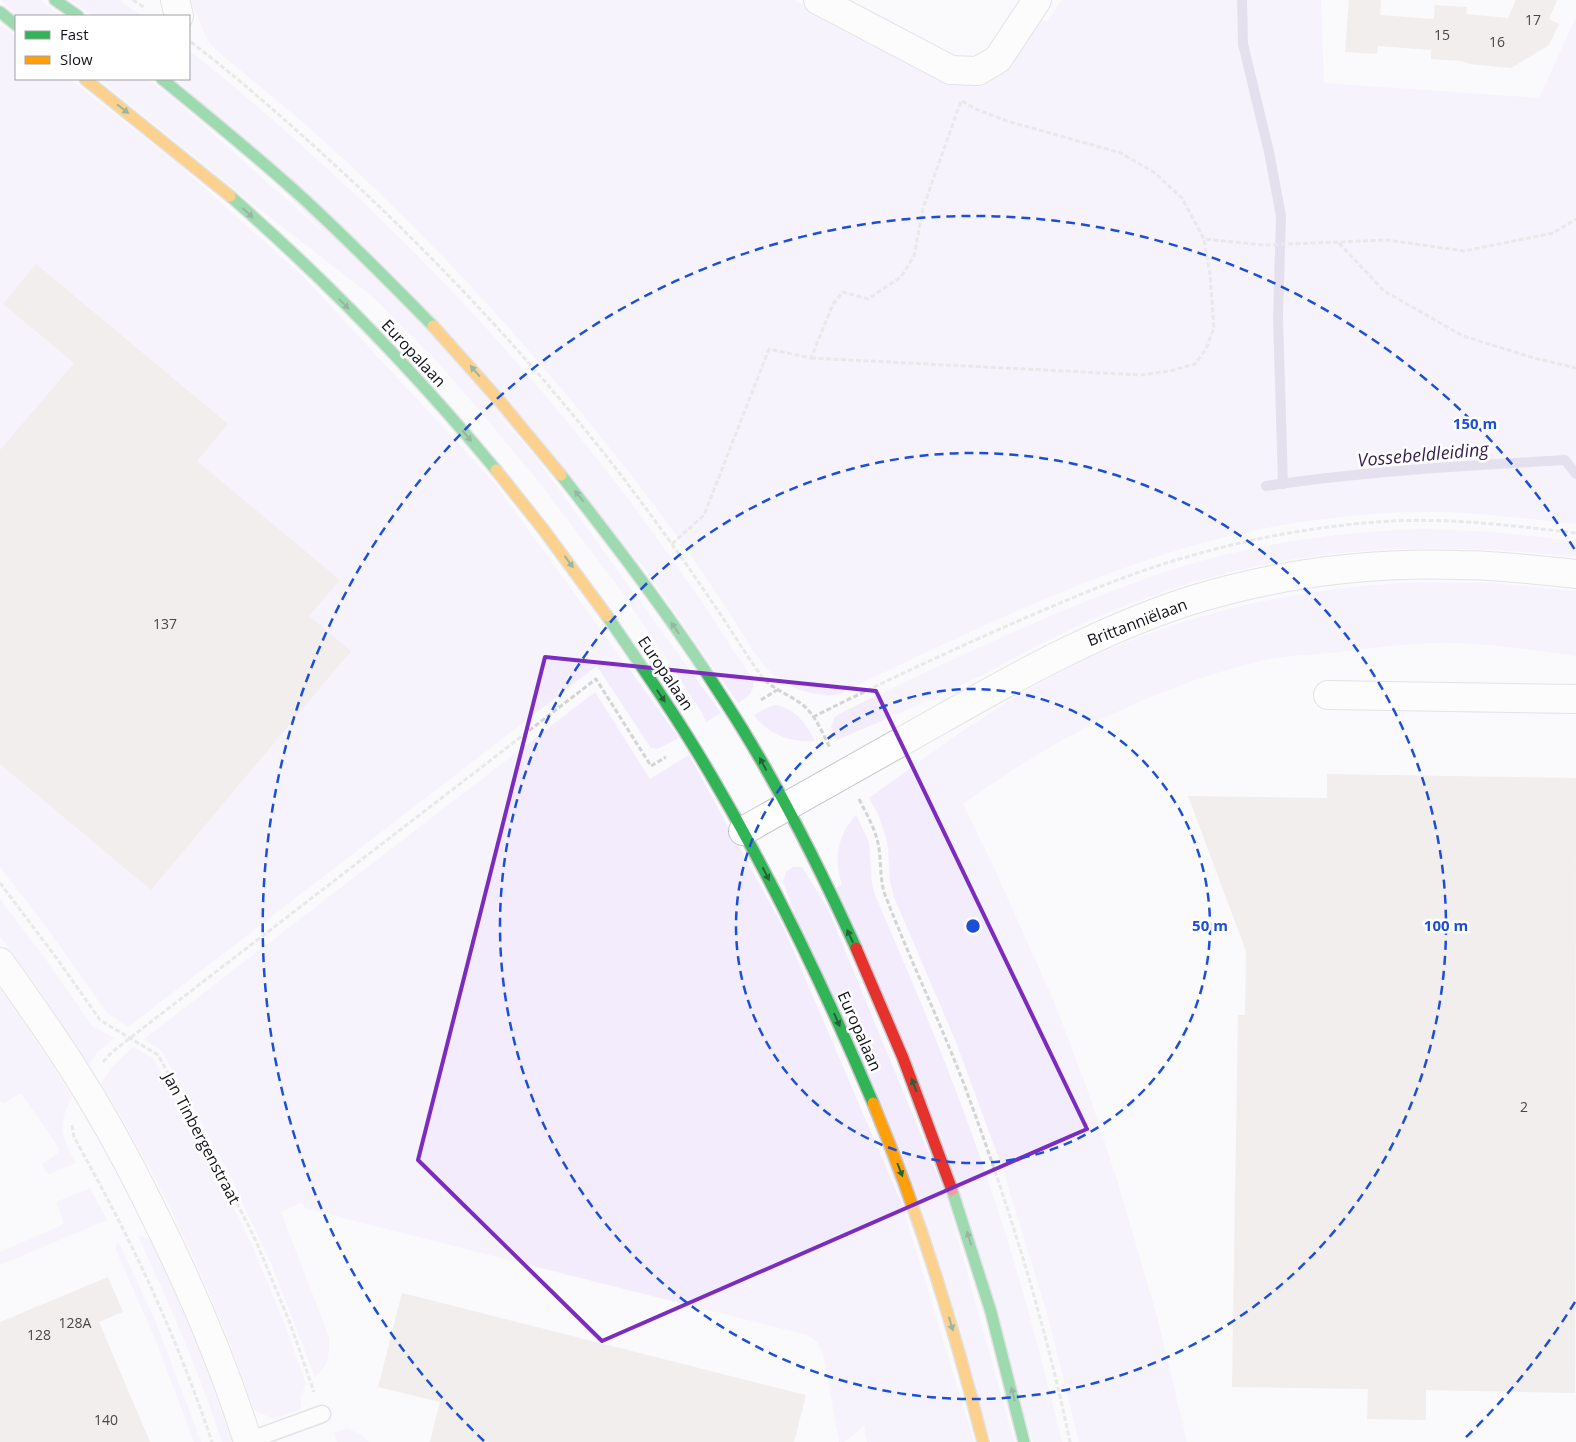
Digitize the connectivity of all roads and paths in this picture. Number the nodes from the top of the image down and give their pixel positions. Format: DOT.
graph roads {
  1 [pos="55,0"];
  2 [pos="175,0"];
  3 [pos="818,0"];
  4 [pos="1037,0"];
  5 [pos="0,12"];
  6 [pos="77,15"];
  7 [pos="179,15"];
  8 [pos="15,24"];
  9 [pos="190,41"];
  10 [pos="951,70"];
  11 [pos="86,80"];
  12 [pos="163,80"];
  13 [pos="961,100"];
  14 [pos="1576,220"];
  15 [pos="1204,239"];
  16 [pos="1338,242"];
  17 [pos="811,358"];
  18 [pos="1576,368"];
  19 [pos="672,544"];
  20 [pos="1576,574"];
  21 [pos="1328,695"];
  22 [pos="1576,699"];
  23 [pos="652,766"];
  24 [pos="844,774"];
  25 [pos="786,807"];
  26 [pos="743,831"];
  27 [pos="0,883"];
  28 [pos="0,962"];
  29 [pos="130,1038"];
  30 [pos="87,1090"];
  31 [pos="322,1414"];
  32 [pos="212,1442"];
  33 [pos="248,1442"];
  34 [pos="983,1442"];
  35 [pos="1024,1442"];
  36 [pos="1070,1442"];
  1 -- 6 [label="street"];
  2 -- 7 [label="street"];
  3 -- 10 [label="street"];
  4 -- 10 [label="street"];
  5 -- 8 [label="street"];
  9 -- 19 [label="path"];
  10 -- 13 [label="path"];
  11 -- 26 [label="street, Europalaan, one-way"];
  25 -- 12 [label="street, Europalaan, one-way"];
  13 -- 15 [label="path"];
  13 -- 17 [label="path"];
  14 -- 16 [label="path"];
  15 -- 16 [label="path"];
  15 -- 17 [label="path"];
  16 -- 18 [label="path"];
  17 -- 19 [label="path"];
  19 -- 24 [label="path"];
  20 -- 24 [label="street, Brittanniëlaan"];
  21 -- 22 [label="street"];
  23 -- 29 [label="path"];
  24 -- 25 [label="street, Brittanniëlaan"];
  24 -- 36 [label="path"];
  25 -- 26 [label="street, Brittanniëlaan"];
  35 -- 25 [label="street, Europalaan, one-way"];
  26 -- 34 [label="street, Europalaan, one-way"];
  27 -- 29 [label="path, Jan Tinbergenstraat"];
  28 -- 30 [label="street"];
  29 -- 30 [label="path"];
  29 -- 31 [label="path, Jan Tinbergenstraat"];
  30 -- 32 [label="path"];
  30 -- 33 [label="street"];
  31 -- 33 [label="lane"];
}
